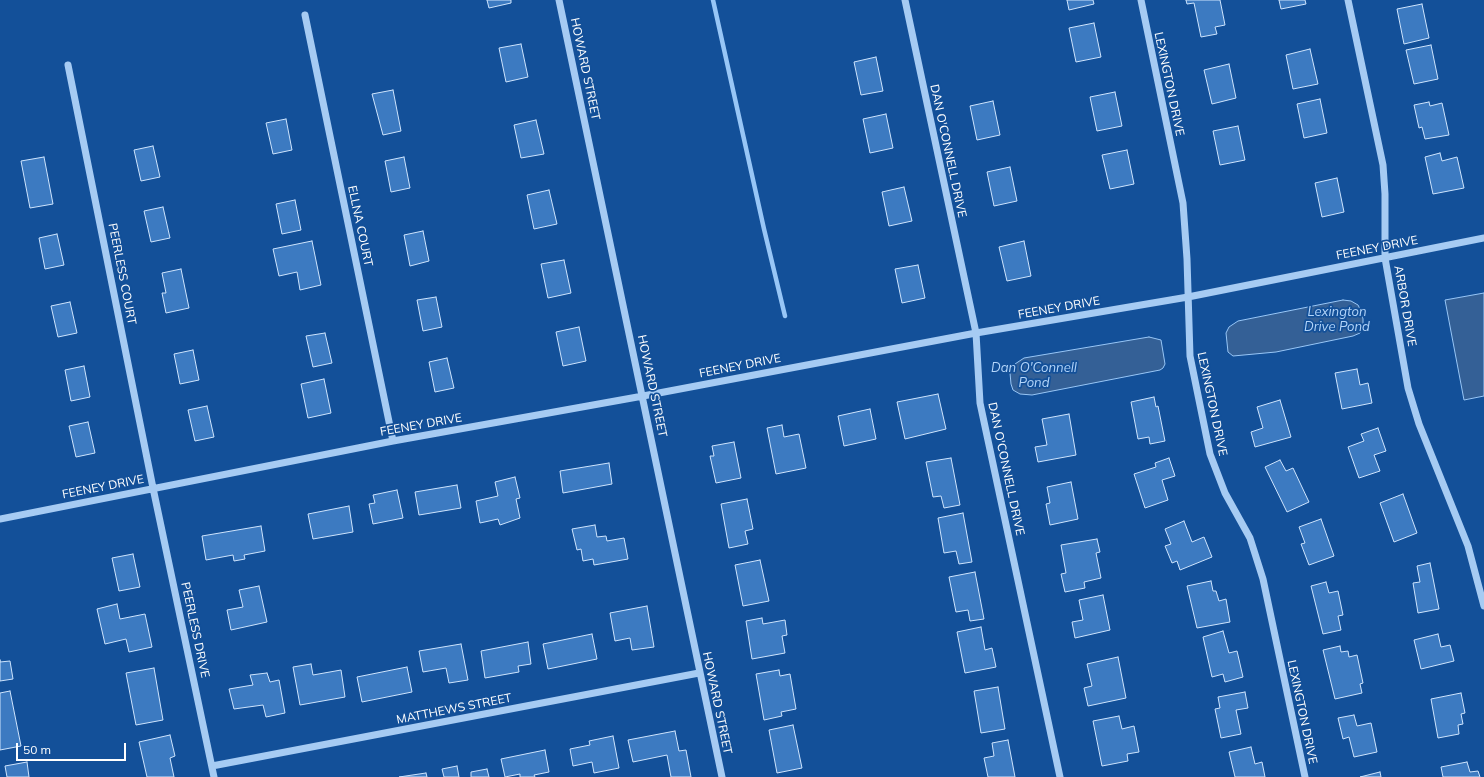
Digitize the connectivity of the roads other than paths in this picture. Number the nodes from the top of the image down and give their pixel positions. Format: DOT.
graph roads {
  1 [pos="559,0"];
  2 [pos="905,0"];
  3 [pos="1141,0"];
  4 [pos="1348,0"];
  5 [pos="305,15"];
  6 [pos="68,65"];
  7 [pos="1484,238"];
  8 [pos="1385,258"];
  9 [pos="1188,297"];
  10 [pos="976,333"];
  11 [pos="642,396"];
  12 [pos="393,441"];
  13 [pos="154,488"];
  14 [pos="0,519"];
  15 [pos="1484,606"];
  16 [pos="699,674"];
  17 [pos="212,766"];
  18 [pos="214,777"];
  19 [pos="722,777"];
  20 [pos="1060,777"];
  21 [pos="1305,777"];
  1 -- 11 [label="street, HOWARD STREET"];
  2 -- 10 [label="street, DAN O'CONNELL DRIVE"];
  3 -- 9 [label="street, LEXINGTON DRIVE"];
  4 -- 8 [label="street, ARBOR DRIVE"];
  5 -- 12 [label="street, ELLNA COURT"];
  6 -- 13 [label="street, PEERLESS COURT"];
  7 -- 8 [label="street, FEENEY DRIVE"];
  8 -- 9 [label="street, FEENEY DRIVE"];
  8 -- 15 [label="street, ARBOR DRIVE"];
  9 -- 10 [label="street, FEENEY DRIVE"];
  9 -- 21 [label="street, LEXINGTON DRIVE"];
  10 -- 11 [label="street, FEENEY DRIVE"];
  10 -- 20 [label="street, DAN O'CONNELL DRIVE"];
  11 -- 12 [label="street, FEENEY DRIVE"];
  11 -- 16 [label="street, HOWARD STREET"];
  12 -- 13 [label="street, FEENEY DRIVE"];
  13 -- 14 [label="street, FEENEY DRIVE"];
  13 -- 17 [label="street, PEERLESS DRIVE"];
  16 -- 17 [label="street, MATTHEWS STREET"];
  16 -- 19 [label="street, HOWARD STREET"];
  17 -- 18 [label="street, PEERLESS DRIVE"];
}
